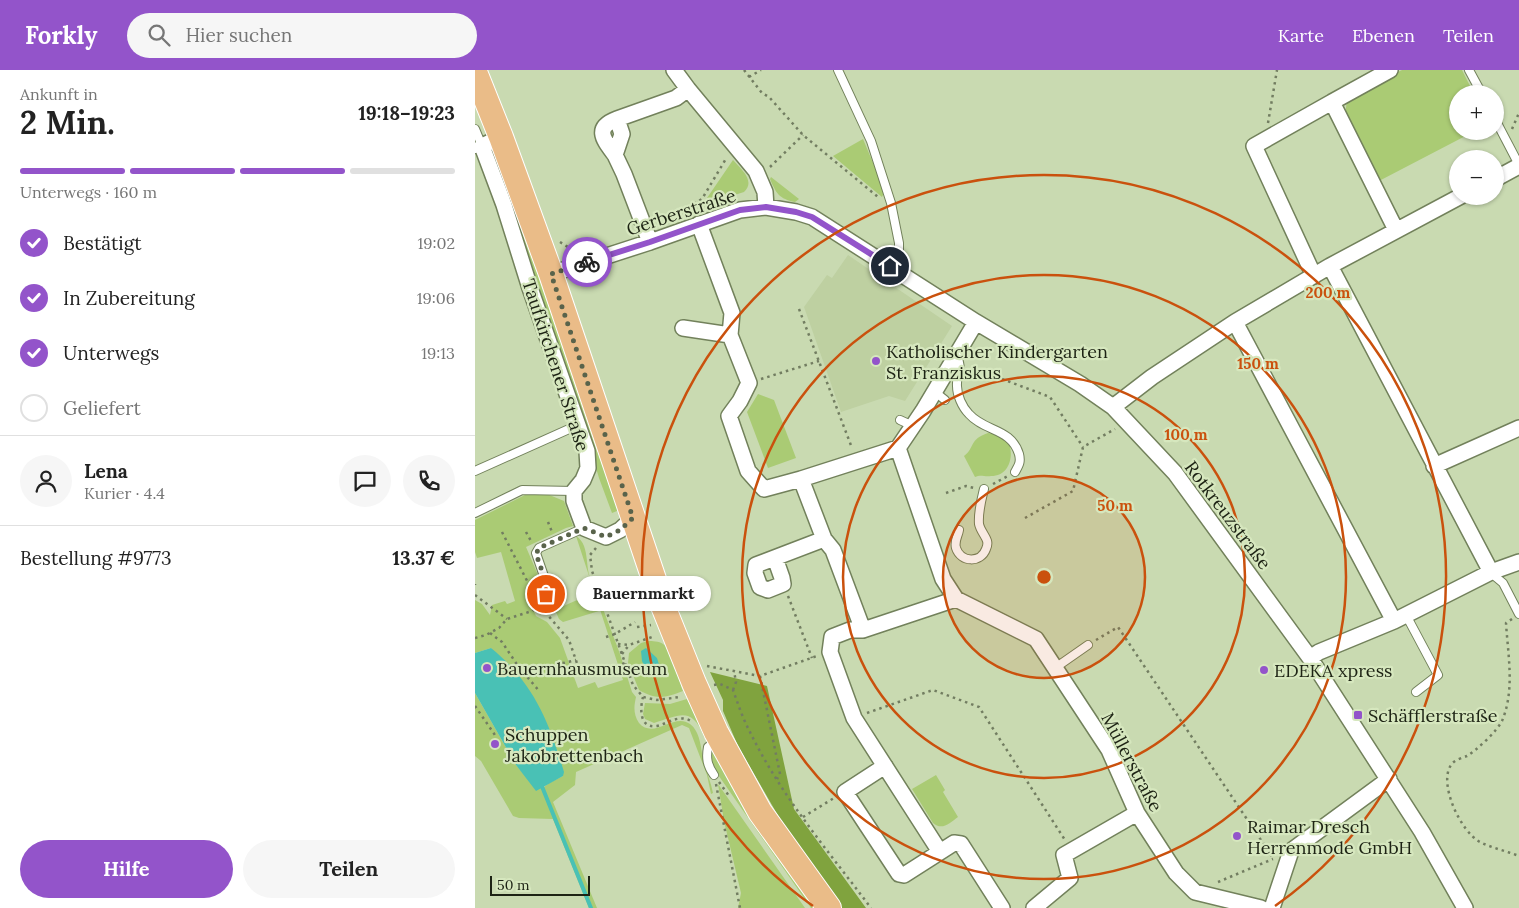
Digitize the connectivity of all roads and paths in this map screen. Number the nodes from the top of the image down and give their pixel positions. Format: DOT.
graph roads {
  1 [pos="674,70"];
  2 [pos="744,70"];
  3 [pos="761,70"];
  4 [pos="839,70"];
  5 [pos="1277,70"];
  6 [pos="1390,70"];
  7 [pos="1469,70"];
  8 [pos="475,72"];
  9 [pos="749,76"];
  10 [pos="1477,85"];
  11 [pos="688,89"];
  12 [pos="1332,102"];
  13 [pos="1519,113"];
  14 [pos="475,129"];
  15 [pos="803,135"];
  16 [pos="1504,136"];
  17 [pos="1265,140"];
  18 [pos="1507,142"];
  19 [pos="486,144"];
  20 [pos="733,144"];
  21 [pos="1519,166"];
  22 [pos="767,170"];
  23 [pos="1504,174"];
  24 [pos="1449,202"];
  25 [pos="891,203"];
  26 [pos="766,207"];
  27 [pos="699,224"];
  28 [pos="1396,230"];
  29 [pos="650,242"];
  30 [pos="894,259"];
  31 [pos="1330,266"];
  32 [pos="551,274"];
  33 [pos="1314,276"];
  34 [pos="799,309"];
  35 [pos="976,322"];
  36 [pos="1235,322"];
  37 [pos="683,328"];
  38 [pos="730,334"];
  39 [pos="956,356"];
  40 [pos="819,361"];
  41 [pos="1002,379"];
  42 [pos="749,383"];
  43 [pos="1113,407"];
  44 [pos="578,425"];
  45 [pos="1115,428"];
  46 [pos="1519,428"];
  47 [pos="853,431"];
  48 [pos="847,433"];
  49 [pos="1083,447"];
  50 [pos="898,448"];
  51 [pos="857,461"];
  52 [pos="1434,466"];
  53 [pos="475,471"];
  54 [pos="1015,472"];
  55 [pos="801,479"];
  56 [pos="984,489"];
  57 [pos="574,491"];
  58 [pos="1036,507"];
  59 [pos="1039,510"];
  60 [pos="475,513"];
  61 [pos="633,518"];
  62 [pos="1025,518"];
  63 [pos="584,528"];
  64 [pos="959,530"];
  65 [pos="502,532"];
  66 [pos="606,537"];
  67 [pos="824,539"];
  68 [pos="775,558"];
  69 [pos="1519,562"];
  70 [pos="1491,572"];
  71 [pos="783,584"];
  72 [pos="475,594"];
  73 [pos="546,594"];
  74 [pos="956,599"];
  75 [pos="540,606"];
  76 [pos="1519,613"];
  77 [pos="1400,618"];
  78 [pos="507,619"];
  79 [pos="635,622"];
  80 [pos="648,626"];
  81 [pos="637,627"];
  82 [pos="863,630"];
  83 [pos="490,633"];
  84 [pos="663,633"];
  85 [pos="615,634"];
  86 [pos="605,637"];
  87 [pos="475,638"];
  88 [pos="618,644"];
  89 [pos="629,645"];
  90 [pos="1088,645"];
  91 [pos="622,654"];
  92 [pos="1310,658"];
  93 [pos="576,660"];
  94 [pos="556,662"];
  95 [pos="625,663"];
  96 [pos="616,666"];
  97 [pos="702,666"];
  98 [pos="1055,668"];
  99 [pos="735,670"];
  100 [pos="581,675"];
  101 [pos="760,676"];
  102 [pos="708,686"];
  103 [pos="733,690"];
  104 [pos="540,692"];
  105 [pos="1416,692"];
  106 [pos="686,695"];
  107 [pos="643,697"];
  108 [pos="475,706"];
  109 [pos="854,718"];
  110 [pos="693,722"];
  111 [pos="497,738"];
  112 [pos="719,738"];
  113 [pos="885,766"];
  114 [pos="714,775"];
  115 [pos="777,779"];
  116 [pos="1389,779"];
  117 [pos="845,792"];
  118 [pos="1137,813"];
  119 [pos="803,818"];
  120 [pos="1072,850"];
  121 [pos="940,852"];
  122 [pos="1519,856"];
  123 [pos="1195,892"];
  124 [pos="998,906"];
  125 [pos="740,908"];
  126 [pos="829,908"];
  127 [pos="871,908"];
  128 [pos="1034,908"];
  129 [pos="1261,908"];
  130 [pos="1272,908"];
  131 [pos="1465,908"];
  1 -- 11 [label="street"];
  2 -- 9 [label="path"];
  3 -- 9 [label="path"];
  4 -- 25 [label="lane"];
  5 -- 17 [label="path"];
  6 -- 12 [label="street"];
  7 -- 10 [label="lane"];
  8 -- 19 [label="main road, Taufkirchener Straße"];
  9 -- 15 [label="path"];
  11 -- 20 [label="street"];
  11 -- 29 [label="street"];
  12 -- 17 [label="street"];
  12 -- 28 [label="street"];
  13 -- 18 [label="path"];
  14 -- 19 [label="lane, Taufkirchener Straße"];
  15 -- 22 [label="path"];
  15 -- 25 [label="path"];
  16 -- 18 [label="lane"];
  17 -- 33 [label="street"];
  18 -- 21 [label="lane"];
  19 -- 32 [label="main road, Taufkirchener Straße"];
  19 -- 44 [label="street, Taufkirchener Straße"];
  20 -- 26 [label="street"];
  20 -- 27 [label="path"];
  21 -- 23 [label="street"];
  24 -- 28 [label="street"];
  25 -- 30 [label="lane"];
  26 -- 27 [label="street, Gerberstraße"];
  26 -- 35 [label="street, Rotkreuzstraße"];
  27 -- 29 [label="street, Gerberstraße"];
  27 -- 38 [label="street"];
  28 -- 31 [label="street"];
  29 -- 32 [label="street, Gerberstraße"];
  31 -- 33 [label="street"];
  31 -- 52 [label="street"];
  32 -- 61 [label="main road, Taufkirchener Straße"];
  33 -- 36 [label="street"];
  34 -- 40 [label="path"];
  35 -- 39 [label="street"];
  35 -- 43 [label="street, Rotkreuzstraße"];
  36 -- 43 [label="street"];
  36 -- 77 [label="street"];
  37 -- 38 [label="street"];
  38 -- 42 [label="street"];
  39 -- 50 [label="street"];
  39 -- 54 [label="lane"];
  40 -- 42 [label="path"];
  40 -- 48 [label="path"];
  41 -- 49 [label="path"];
  42 -- 55 [label="street"];
  43 -- 92 [label="street, Rotkreuzstraße"];
  44 -- 53 [label="lane"];
  44 -- 57 [label="street, Taufkirchener Straße"];
  45 -- 49 [label="path"];
  46 -- 52 [label="street"];
  47 -- 48 [label="path"];
  48 -- 51 [label="path"];
  49 -- 59 [label="path"];
  50 -- 51 [label="street"];
  50 -- 74 [label="street"];
  51 -- 55 [label="street"];
  52 -- 70 [label="street"];
  55 -- 67 [label="street"];
  56 -- 64 [label="lane"];
  57 -- 60 [label="lane"];
  57 -- 63 [label="street"];
  58 -- 59 [label="path"];
  59 -- 62 [label="path"];
  61 -- 66 [label="street"];
  61 -- 112 [label="main road, Taufkirchener Straße"];
  63 -- 66 [label="street"];
  63 -- 73 [label="lane"];
  65 -- 75 [label="path"];
  66 -- 85 [label="path"];
  67 -- 68 [label="street"];
  67 -- 82 [label="street"];
  68 -- 71 [label="street"];
  68 -- 71 [label="street"];
  69 -- 70 [label="street"];
  70 -- 76 [label="lane"];
  70 -- 77 [label="street"];
  71 -- 101 [label="path"];
  72 -- 78 [label="path"];
  73 -- 75 [label="path"];
  74 -- 82 [label="street"];
  74 -- 98 [label="street, Müllerstraße"];
  75 -- 78 [label="path"];
  75 -- 93 [label="path"];
  76 -- 122 [label="path"];
  77 -- 92 [label="street"];
  77 -- 105 [label="lane"];
  78 -- 83 [label="path"];
  79 -- 85 [label="path"];
  80 -- 81 [label="path"];
  82 -- 109 [label="street"];
  83 -- 87 [label="path"];
  83 -- 104 [label="path"];
  84 -- 89 [label="path"];
  85 -- 86 [label="path"];
  85 -- 88 [label="path"];
  88 -- 89 [label="path"];
  88 -- 91 [label="path"];
  89 -- 91 [label="path"];
  90 -- 98 [label="lane"];
  90 -- 123 [label="path"];
  91 -- 95 [label="path"];
  92 -- 116 [label="street, Rotkreuzstraße"];
  93 -- 94 [label="path"];
  93 -- 100 [label="path"];
  95 -- 96 [label="path"];
  95 -- 107 [label="path"];
  97 -- 99 [label="path"];
  98 -- 118 [label="street, Müllerstraße"];
  99 -- 101 [label="path"];
  99 -- 103 [label="path"];
  101 -- 115 [label="path"];
  102 -- 103 [label="path"];
  103 -- 115 [label="path"];
  106 -- 107 [label="path"];
  107 -- 110 [label="path"];
  108 -- 111 [label="path"];
  109 -- 113 [label="street"];
  109 -- 120 [label="path"];
  112 -- 114 [label="lane"];
  112 -- 126 [label="main road, Taufkirchener Straße"];
  113 -- 117 [label="street"];
  113 -- 121 [label="street"];
  114 -- 125 [label="path"];
  115 -- 119 [label="path"];
  116 -- 130 [label="street"];
  116 -- 131 [label="street, Rotkreuzstraße"];
  117 -- 119 [label="path"];
  117 -- 121 [label="street"];
  118 -- 120 [label="street"];
  118 -- 123 [label="street, Müllerstraße"];
  119 -- 127 [label="path"];
  120 -- 128 [label="street"];
  121 -- 124 [label="street"];
  123 -- 129 [label="street"];
}
